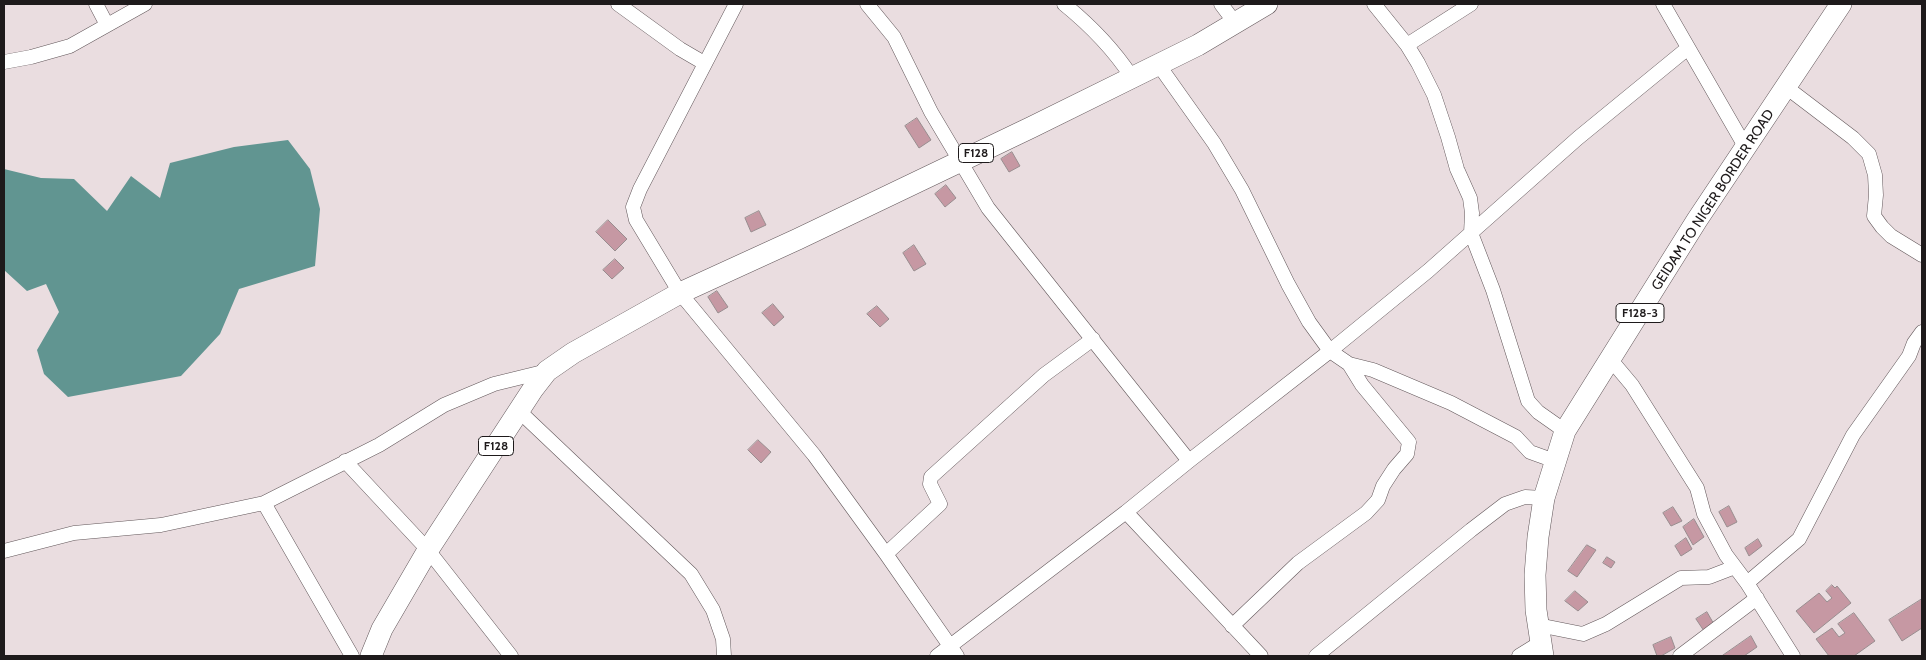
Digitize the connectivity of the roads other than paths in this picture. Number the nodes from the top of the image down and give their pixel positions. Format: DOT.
graph roads {
  1 [pos="96,4"];
  2 [pos="145,4"];
  3 [pos="618,4"];
  4 [pos="736,4"];
  5 [pos="867,4"];
  6 [pos="1064,4"];
  7 [pos="1221,4"];
  8 [pos="1267,4"];
  9 [pos="1374,4"];
  10 [pos="1471,4"];
  11 [pos="1663,4"];
  12 [pos="1841,4"];
  13 [pos="1236,24"];
  14 [pos="107,25"];
  15 [pos="1407,45"];
  16 [pos="1688,48"];
  17 [pos="4,62"];
  18 [pos="704,63"];
  19 [pos="1158,64"];
  20 [pos="1131,76"];
  21 [pos="1786,87"];
  22 [pos="1746,148"];
  23 [pos="959,161"];
  24 [pos="1471,233"];
  25 [pos="1922,255"];
  26 [pos="680,293"];
  27 [pos="1922,332"];
  28 [pos="1093,339"];
  29 [pos="1330,351"];
  30 [pos="1611,360"];
  31 [pos="1349,364"];
  32 [pos="547,371"];
  33 [pos="519,411"];
  34 [pos="1565,431"];
  35 [pos="1189,460"];
  36 [pos="345,461"];
  37 [pos="1555,461"];
  38 [pos="1544,498"];
  39 [pos="264,503"];
  40 [pos="1126,512"];
  41 [pos="428,550"];
  42 [pos="4,551"];
  43 [pos="886,554"];
  44 [pos="1735,567"];
  45 [pos="1747,583"];
  46 [pos="1757,598"];
  47 [pos="1232,626"];
  48 [pos="1540,641"];
  49 [pos="953,652"];
  50 [pos="352,656"];
  51 [pos="371,656"];
  52 [pos="511,656"];
  53 [pos="724,656"];
  54 [pos="937,656"];
  55 [pos="1261,656"];
  56 [pos="1316,656"];
  57 [pos="1519,656"];
  58 [pos="1680,656"];
  59 [pos="1793,656"];
  1 -- 14 [label="street"];
  2 -- 14 [label="street"];
  3 -- 18 [label="street"];
  4 -- 18 [label="street"];
  5 -- 23 [label="street"];
  6 -- 20 [label="street"];
  7 -- 13 [label="street"];
  8 -- 13 [label="main road, F128"];
  9 -- 15 [label="street"];
  10 -- 15 [label="street"];
  11 -- 16 [label="street"];
  12 -- 21 [label="main road, GEIDAM TO NIGER BORDER ROAD / F128-3"];
  13 -- 19 [label="main road, F128"];
  14 -- 17 [label="street"];
  15 -- 24 [label="street"];
  16 -- 22 [label="street"];
  16 -- 24 [label="street"];
  18 -- 26 [label="street"];
  19 -- 20 [label="main road, F128"];
  19 -- 29 [label="street"];
  20 -- 23 [label="main road, F128"];
  21 -- 22 [label="main road, GEIDAM TO NIGER BORDER ROAD / F128-3"];
  21 -- 25 [label="street"];
  22 -- 30 [label="main road, GEIDAM TO NIGER BORDER ROAD / F128-3"];
  23 -- 26 [label="main road, F128"];
  23 -- 28 [label="street"];
  24 -- 29 [label="street"];
  24 -- 34 [label="street"];
  26 -- 32 [label="main road, F128"];
  26 -- 43 [label="street"];
  27 -- 45 [label="street"];
  28 -- 35 [label="street"];
  28 -- 43 [label="street"];
  29 -- 31 [label="street"];
  29 -- 35 [label="street"];
  30 -- 34 [label="main road, GEIDAM TO NIGER BORDER ROAD / F128-3"];
  30 -- 44 [label="street"];
  31 -- 37 [label="street"];
  31 -- 47 [label="street"];
  32 -- 33 [label="main road, F128"];
  32 -- 36 [label="street"];
  33 -- 41 [label="main road, F128"];
  33 -- 53 [label="street"];
  34 -- 37 [label="main road, GEIDAM TO NIGER BORDER ROAD / F128-3"];
  35 -- 40 [label="street"];
  36 -- 39 [label="street"];
  36 -- 41 [label="street"];
  37 -- 38 [label="main road, GEIDAM TO NIGER BORDER ROAD / F128-3"];
  38 -- 48 [label="main road, GEIDAM TO NIGER BORDER ROAD / F128-3"];
  38 -- 56 [label="street"];
  39 -- 42 [label="street"];
  39 -- 50 [label="street"];
  40 -- 47 [label="street"];
  40 -- 49 [label="street"];
  41 -- 51 [label="main road, F128"];
  41 -- 52 [label="street"];
  43 -- 49 [label="street"];
  44 -- 45 [label="street"];
  44 -- 48 [label="street"];
  45 -- 46 [label="street"];
  46 -- 58 [label="street"];
  46 -- 59 [label="street"];
  47 -- 55 [label="street"];
  48 -- 57 [label="street"];
  49 -- 54 [label="street"];
}
